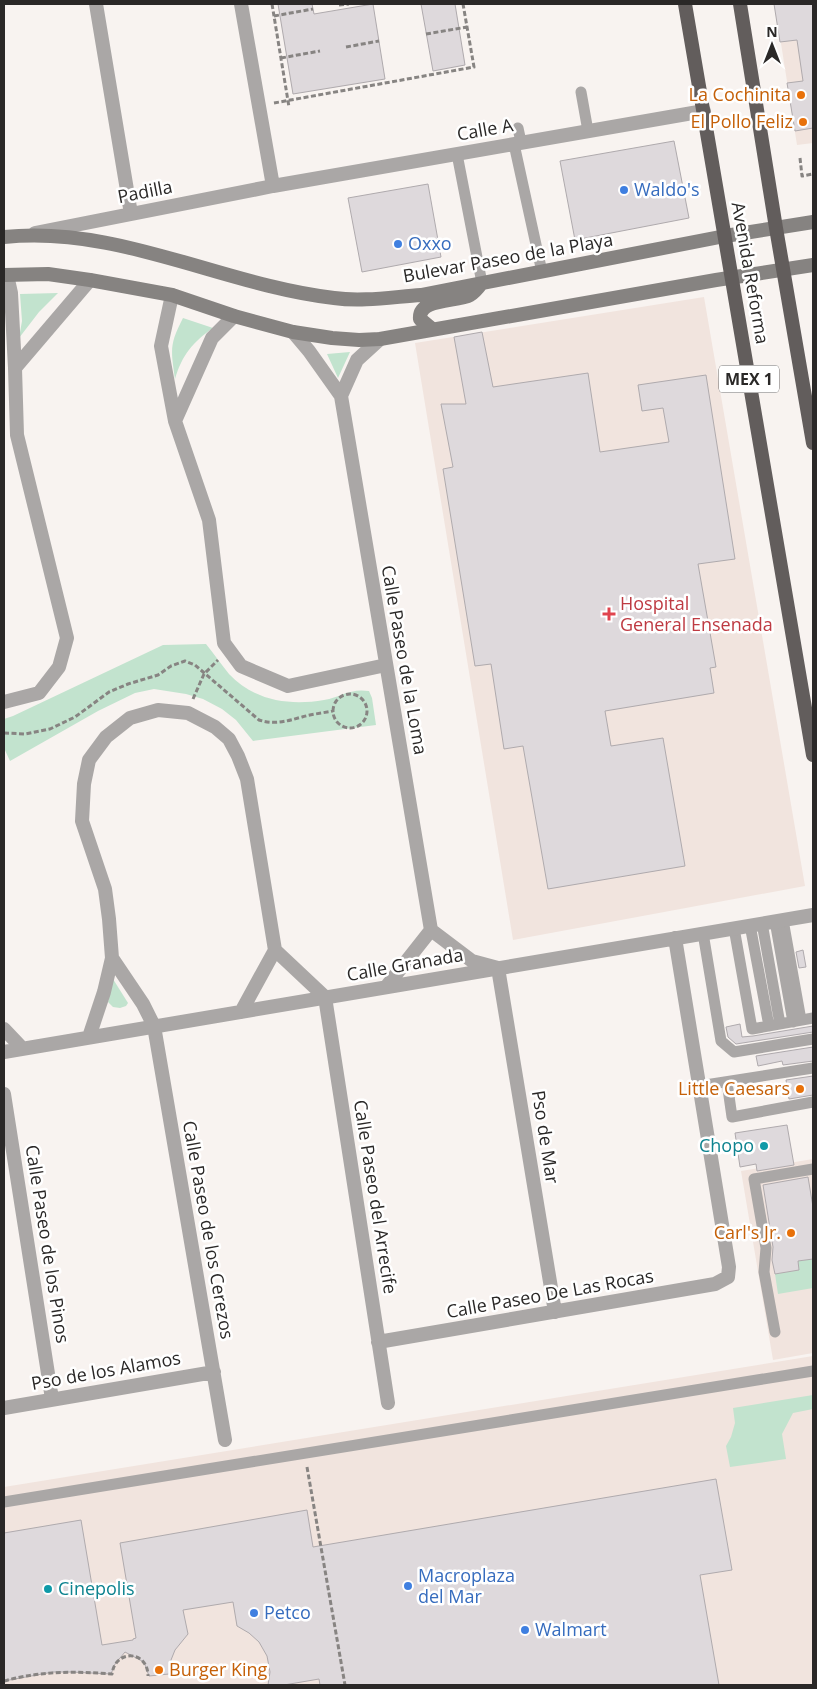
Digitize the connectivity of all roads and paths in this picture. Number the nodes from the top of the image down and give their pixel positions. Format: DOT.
graph roads {
  1 [pos="96,4"];
  2 [pos="241,4"];
  3 [pos="272,4"];
  4 [pos="348,4"];
  5 [pos="463,4"];
  6 [pos="685,4"];
  7 [pos="740,4"];
  8 [pos="339,5"];
  9 [pos="313,9"];
  10 [pos="274,16"];
  11 [pos="467,27"];
  12 [pos="426,34"];
  13 [pos="379,42"];
  14 [pos="346,47"];
  15 [pos="320,51"];
  16 [pos="281,58"];
  17 [pos="581,92"];
  18 [pos="288,100"];
  19 [pos="259,105"];
  20 [pos="290,107"];
  21 [pos="704,111"];
  22 [pos="518,128"];
  23 [pos="588,131"];
  24 [pos="518,143"];
  25 [pos="457,154"];
  26 [pos="800,158"];
  27 [pos="813,174"];
  28 [pos="273,186"];
  29 [pos="132,214"];
  30 [pos="813,222"];
  31 [pos="776,228"];
  32 [pos="25,235"];
  33 [pos="725,236"];
  34 [pos="4,237"];
  35 [pos="813,265"];
  36 [pos="784,270"];
  37 [pos="542,272"];
  38 [pos="5,275"];
  39 [pos="732,277"];
  40 [pos="90,280"];
  41 [pos="482,283"];
  42 [pos="172,295"];
  43 [pos="234,316"];
  44 [pos="432,329"];
  45 [pos="292,332"];
  46 [pos="380,338"];
  47 [pos="15,368"];
  48 [pos="341,396"];
  49 [pos="175,421"];
  50 [pos="813,443"];
  51 [pos="229,648"];
  52 [pos="386,664"];
  53 [pos="4,702"];
  54 [pos="367,712"];
  55 [pos="188,713"];
  56 [pos="813,755"];
  57 [pos="813,914"];
  58 [pos="760,923"];
  59 [pos="431,930"];
  60 [pos="703,933"];
  61 [pos="675,938"];
  62 [pos="275,950"];
  63 [pos="112,958"];
  64 [pos="498,968"];
  65 [pos="386,987"];
  66 [pos="325,997"];
  67 [pos="241,1012"];
  68 [pos="785,1023"];
  69 [pos="154,1026"];
  70 [pos="4,1029"];
  71 [pos="89,1037"];
  72 [pos="813,1039"];
  73 [pos="22,1048"];
  74 [pos="4,1052"];
  75 [pos="813,1068"];
  76 [pos="727,1082"];
  77 [pos="699,1086"];
  78 [pos="4,1094"];
  79 [pos="813,1102"];
  80 [pos="813,1169"];
  81 [pos="556,1312"];
  82 [pos="775,1332"];
  83 [pos="378,1342"];
  84 [pos="813,1371"];
  85 [pos="214,1372"];
  86 [pos="52,1399"];
  87 [pos="388,1403"];
  88 [pos="4,1408"];
  89 [pos="225,1440"];
  90 [pos="305,1454"];
  91 [pos="4,1502"];
  92 [pos="148,1676"];
  93 [pos="4,1681"];
  94 [pos="345,1685"];
  1 -- 29 [label="street"];
  2 -- 19 [label="street"];
  3 -- 10 [label="path"];
  4 -- 8 [label="path"];
  5 -- 11 [label="path"];
  6 -- 21 [label="highway, Avenida Reforma / MEX 1"];
  7 -- 31 [label="highway, Avenida Reforma / MEX 1"];
  9 -- 10 [label="path"];
  10 -- 16 [label="path"];
  11 -- 12 [label="path"];
  11 -- 18 [label="path"];
  13 -- 14 [label="path"];
  15 -- 16 [label="path"];
  16 -- 18 [label="path"];
  17 -- 23 [label="lane"];
  18 -- 19 [label="path"];
  18 -- 20 [label="path"];
  19 -- 28 [label="street"];
  21 -- 23 [label="street, Calle A"];
  21 -- 33 [label="highway, Avenida Reforma / MEX 1"];
  22 -- 24 [label="lane"];
  23 -- 24 [label="street, Calle A"];
  24 -- 25 [label="street, Calle A"];
  24 -- 37 [label="lane"];
  25 -- 28 [label="street, Calle A"];
  25 -- 41 [label="lane"];
  26 -- 27 [label="path"];
  28 -- 29 [label="street, Padilla"];
  29 -- 32 [label="street, Padilla"];
  30 -- 31 [label="main road, Bulevar Paseo de la Playa"];
  31 -- 33 [label="main road, Bulevar Paseo de la Playa"];
  31 -- 36 [label="highway, Avenida Reforma / MEX 1"];
  32 -- 34 [label="main road, Bulevar Paseo de la Playa"];
  32 -- 41 [label="main road, Bulevar Paseo de la Playa"];
  33 -- 37 [label="main road, Bulevar Paseo de la Playa"];
  33 -- 39 [label="highway, Avenida Reforma / MEX 1"];
  35 -- 36 [label="main road"];
  36 -- 39 [label="main road"];
  36 -- 50 [label="highway, Avenida Reforma / MEX 1"];
  37 -- 41 [label="main road, Bulevar Paseo de la Playa"];
  38 -- 40 [label="main road"];
  38 -- 47 [label="street"];
  39 -- 44 [label="main road"];
  39 -- 56 [label="highway, Avenida Reforma / MEX 1"];
  40 -- 42 [label="main road"];
  40 -- 47 [label="street"];
  41 -- 44 [label="main road"];
  42 -- 43 [label="main road"];
  42 -- 49 [label="street"];
  43 -- 45 [label="main road"];
  43 -- 49 [label="street"];
  44 -- 46 [label="main road"];
  45 -- 46 [label="main road"];
  45 -- 48 [label="street, Calle Paseo de la Loma"];
  46 -- 48 [label="street"];
  47 -- 53 [label="street"];
  48 -- 52 [label="street, Calle Paseo de la Loma"];
  49 -- 51 [label="street"];
  51 -- 52 [label="street"];
  51 -- 55 [label="path"];
  52 -- 59 [label="street, Calle Paseo de la Loma"];
  54 -- 54 [label="path"];
  55 -- 62 [label="street"];
  55 -- 63 [label="street"];
  57 -- 58 [label="street, Calle Granada"];
  58 -- 60 [label="street, Calle Granada"];
  58 -- 68 [label="lane"];
  58 -- 68 [label="lane"];
  58 -- 68 [label="lane"];
  58 -- 68 [label="lane"];
  59 -- 64 [label="street"];
  59 -- 65 [label="street"];
  60 -- 61 [label="street, Calle Granada"];
  60 -- 72 [label="lane"];
  61 -- 64 [label="street, Calle Granada"];
  61 -- 77 [label="street"];
  62 -- 66 [label="street"];
  62 -- 67 [label="street"];
  63 -- 69 [label="street"];
  63 -- 71 [label="street"];
  64 -- 65 [label="street, Calle Granada"];
  64 -- 81 [label="street, Pso de Mar"];
  65 -- 66 [label="street, Calle Granada"];
  66 -- 67 [label="street, Calle Granada"];
  66 -- 83 [label="street, Calle Paseo del Arrecife"];
  67 -- 69 [label="street, Calle Granada"];
  69 -- 71 [label="street, Calle Granada"];
  69 -- 85 [label="street, Calle Paseo de los Cerezos"];
  70 -- 73 [label="street"];
  71 -- 73 [label="street, Calle Granada"];
  73 -- 74 [label="street, Calle Granada"];
  75 -- 76 [label="lane"];
  76 -- 77 [label="lane"];
  76 -- 79 [label="lane"];
  77 -- 81 [label="street, Calle Paseo De Las Rocas"];
  78 -- 86 [label="street, Calle Paseo de los Pinos"];
  80 -- 82 [label="lane"];
  81 -- 83 [label="street, Calle Paseo De Las Rocas"];
  83 -- 87 [label="street, Calle Paseo del Arrecife"];
  84 -- 90 [label="lane"];
  85 -- 86 [label="street, Pso de los Alamos"];
  85 -- 89 [label="street, Calle Paseo de los Cerezos"];
  86 -- 88 [label="street, Pso de los Alamos"];
  90 -- 91 [label="lane"];
  90 -- 94 [label="path"];
  92 -- 93 [label="path"];
}
